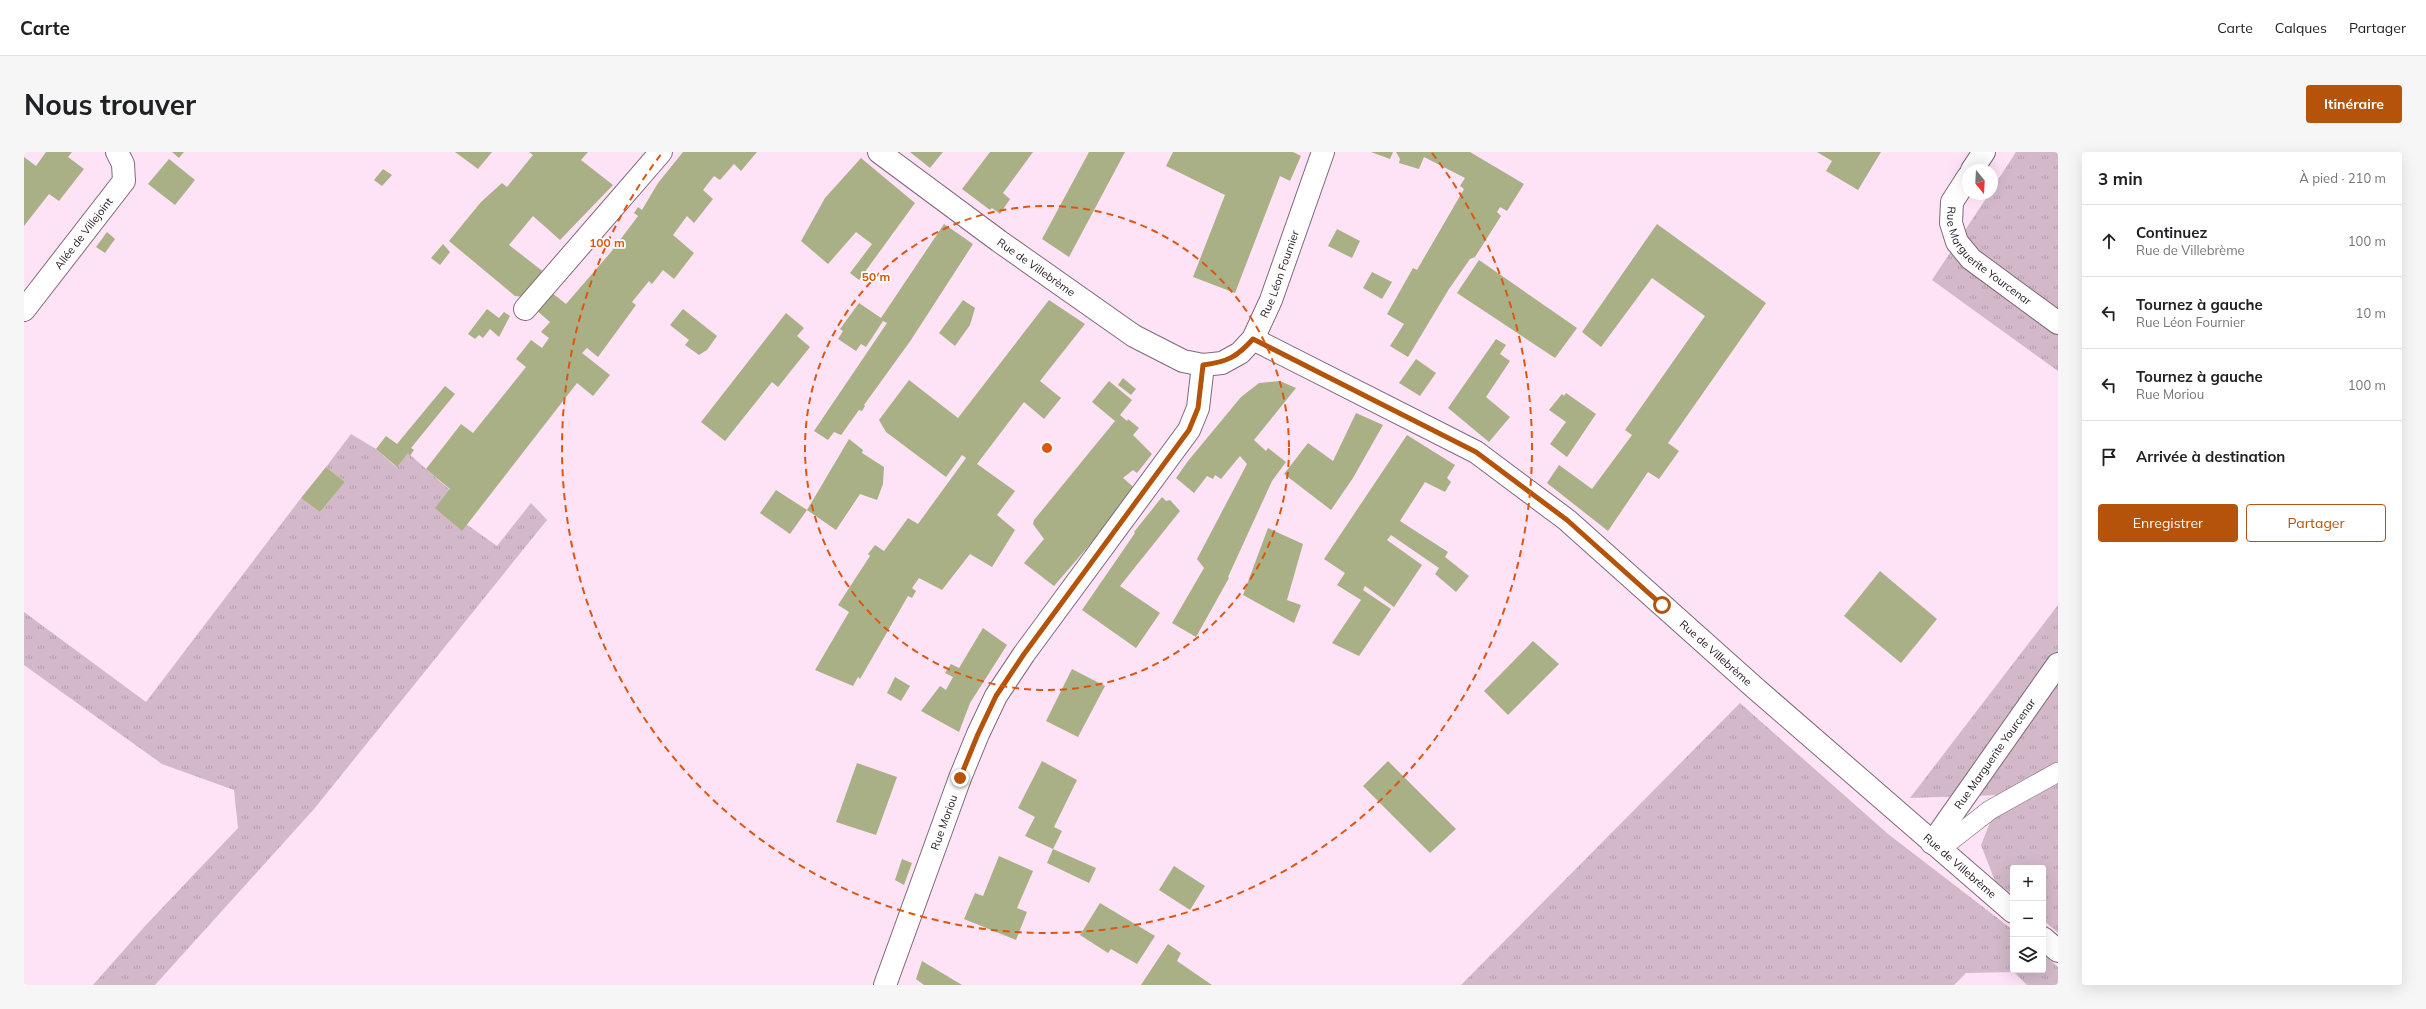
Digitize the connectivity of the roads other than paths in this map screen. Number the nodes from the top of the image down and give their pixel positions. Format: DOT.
graph roads {
  1 [pos="117,152"];
  2 [pos="661,152"];
  3 [pos="879,152"];
  4 [pos="1323,152"];
  5 [pos="1984,152"];
  6 [pos="1976,164"];
  7 [pos="1962,186"];
  8 [pos="525,309"];
  9 [pos="24,310"];
  10 [pos="2058,323"];
  11 [pos="1253,339"];
  12 [pos="1203,365"];
  13 [pos="2058,664"];
  14 [pos="2058,772"];
  15 [pos="1936,846"];
  16 [pos="2010,909"];
  17 [pos="2046,941"];
  18 [pos="2058,951"];
  19 [pos="885,985"];
  1 -- 9 [label="street, Allée de Villejoint"];
  2 -- 8 [label="street"];
  3 -- 12 [label="street, Rue de Villebrème"];
  4 -- 11 [label="street, Rue Léon Fournier"];
  5 -- 6 [label="street"];
  7 -- 10 [label="street, Rue Marguerite Yourcenar"];
  11 -- 12 [label="street, Rue Léon Fournier"];
  11 -- 15 [label="street, Rue de Villebrème"];
  12 -- 19 [label="street, Rue Moriou"];
  13 -- 15 [label="street, Rue Marguerite Yourcenar"];
  14 -- 15 [label="lane"];
  15 -- 16 [label="street, Rue de Villebrème"];
  17 -- 18 [label="street"];
}
